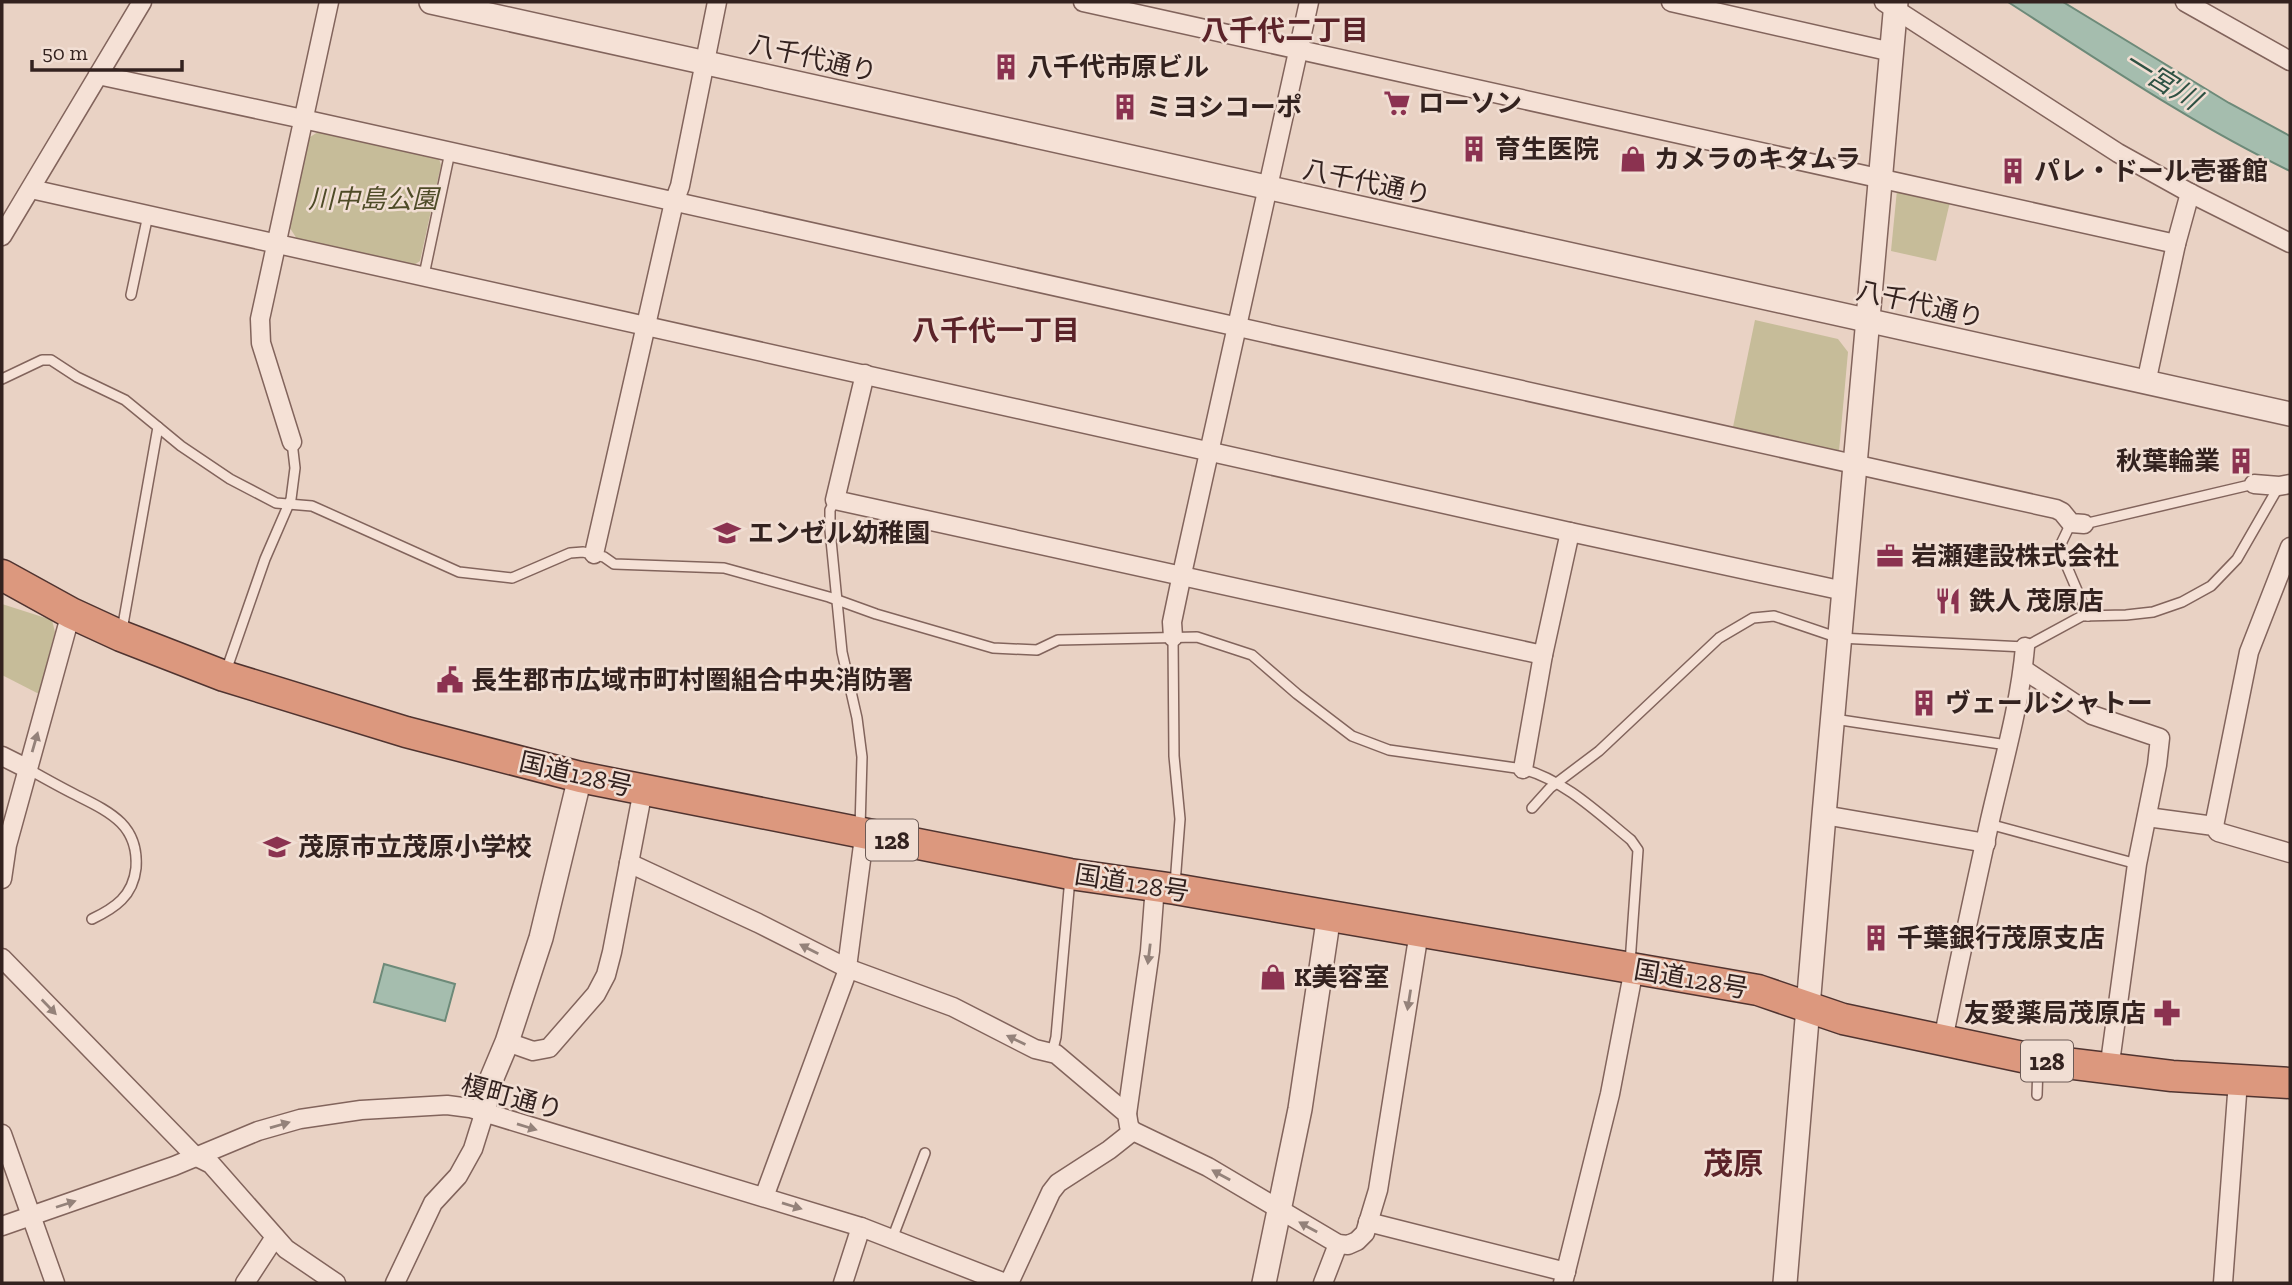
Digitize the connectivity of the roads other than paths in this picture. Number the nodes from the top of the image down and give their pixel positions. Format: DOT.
graph roads {
  1 [pos="142,2"];
  2 [pos="329,2"];
  3 [pos="431,2"];
  4 [pos="717,2"];
  5 [pos="1083,2"];
  6 [pos="1309,2"];
  7 [pos="1671,2"];
  8 [pos="2185,2"];
  9 [pos="1892,4"];
  10 [pos="1298,50"];
  11 [pos="1892,52"];
  12 [pos="2290,61"];
  13 [pos="705,62"];
  14 [pos="98,75"];
  15 [pos="303,119"];
  16 [pos="450,152"];
  17 [pos="1881,178"];
  18 [pos="31,188"];
  19 [pos="1268,189"];
  20 [pos="2190,193"];
  21 [pos="674,202"];
  22 [pos="148,215"];
  23 [pos="2,236"];
  24 [pos="2290,243"];
  25 [pos="277,244"];
  26 [pos="2176,244"];
  27 [pos="424,275"];
  28 [pos="131,295"];
  29 [pos="1869,321"];
  30 [pos="646,325"];
  31 [pos="1239,327"];
  32 [pos="865,374"];
  33 [pos="2,379"];
  34 [pos="2147,383"];
  35 [pos="2290,414"];
  36 [pos="158,427"];
  37 [pos="292,442"];
  38 [pos="1211,451"];
  39 [pos="1856,464"];
  40 [pos="2253,484"];
  41 [pos="2285,485"];
  42 [pos="835,500"];
  43 [pos="290,503"];
  44 [pos="2077,523"];
  45 [pos="1570,532"];
  46 [pos="2290,547"];
  47 [pos="594,554"];
  48 [pos="1182,574"];
  49 [pos="2,575"];
  50 [pos="1844,590"];
  51 [pos="838,601"];
  52 [pos="72,613"];
  53 [pos="2088,616"];
  54 [pos="121,636"];
  55 [pos="1173,637"];
  56 [pos="1839,638"];
  57 [pos="2025,647"];
  58 [pos="1543,654"];
  59 [pos="2023,669"];
  60 [pos="224,676"];
  61 [pos="1832,719"];
  62 [pos="2007,745"];
  63 [pos="2,756"];
  64 [pos="28,769"];
  65 [pos="1523,769"];
  66 [pos="580,777"];
  67 [pos="1557,783"];
  68 [pos="643,790"];
  69 [pos="1532,808"];
  70 [pos="1824,815"];
  71 [pos="2147,817"];
  72 [pos="1989,824"];
  73 [pos="2214,826"];
  74 [pos="861,834"];
  75 [pos="1986,843"];
  76 [pos="2290,853"];
  77 [pos="629,863"];
  78 [pos="2137,864"];
  79 [pos="1070,874"];
  80 [pos="2,879"];
  81 [pos="1165,888"];
  82 [pos="1329,915"];
  83 [pos="92,919"];
  84 [pos="1419,932"];
  85 [pos="2,958"];
  86 [pos="847,968"];
  87 [pos="1631,969"];
  88 [pos="1809,1008"];
  89 [pos="1943,1040"];
  90 [pos="507,1042"];
  91 [pos="1052,1053"];
  92 [pos="2038,1060"];
  93 [pos="2109,1070"];
  94 [pos="2238,1081"];
  95 [pos="2290,1083"];
  96 [pos="2037,1095"];
  97 [pos="484,1114"];
  98 [pos="1130,1123"];
  99 [pos="2,1134"];
  100 [pos="925,1153"];
  101 [pos="195,1156"];
  102 [pos="764,1197"];
  103 [pos="1280,1208"];
  104 [pos="32,1215"];
  105 [pos="1368,1222"];
  106 [pos="2,1226"];
  107 [pos="861,1227"];
  108 [pos="275,1237"];
  109 [pos="892,1239"];
  110 [pos="1338,1244"];
  111 [pos="1564,1278"];
  112 [pos="55,1283"];
  113 [pos="245,1283"];
  114 [pos="337,1283"];
  115 [pos="395,1283"];
  116 [pos="843,1283"];
  117 [pos="1007,1283"];
  118 [pos="1264,1283"];
  119 [pos="1323,1283"];
  120 [pos="1785,1283"];
  121 [pos="2223,1283"];
  1 -- 14 [label="street"];
  2 -- 15 [label="street"];
  3 -- 13 [label="street, 八千代通り"];
  4 -- 13 [label="street"];
  5 -- 10 [label="street"];
  6 -- 10 [label="street"];
  7 -- 11 [label="street"];
  8 -- 12 [label="street"];
  9 -- 11 [label="street"];
  9 -- 20 [label="street"];
  10 -- 17 [label="street"];
  10 -- 19 [label="street"];
  11 -- 17 [label="street"];
  13 -- 19 [label="street, 八千代通り"];
  13 -- 21 [label="street"];
  14 -- 15 [label="street"];
  14 -- 18 [label="street"];
  15 -- 16 [label="street"];
  15 -- 25 [label="street"];
  16 -- 21 [label="street"];
  16 -- 27 [label="lane"];
  17 -- 26 [label="street"];
  17 -- 29 [label="street"];
  18 -- 22 [label="street"];
  18 -- 23 [label="street"];
  19 -- 29 [label="street, 八千代通り"];
  19 -- 31 [label="street"];
  20 -- 24 [label="street"];
  20 -- 26 [label="street"];
  21 -- 30 [label="street"];
  21 -- 31 [label="street"];
  22 -- 25 [label="street"];
  22 -- 28 [label="lane"];
  25 -- 27 [label="street"];
  25 -- 37 [label="street"];
  26 -- 34 [label="street"];
  27 -- 30 [label="street"];
  29 -- 34 [label="street, 八千代通り"];
  29 -- 39 [label="street"];
  30 -- 32 [label="street"];
  30 -- 47 [label="street"];
  31 -- 38 [label="street"];
  31 -- 39 [label="street"];
  32 -- 38 [label="street"];
  32 -- 42 [label="street"];
  33 -- 36 [label="lane"];
  34 -- 35 [label="street, 八千代通り"];
  36 -- 43 [label="lane"];
  36 -- 54 [label="lane"];
  37 -- 43 [label="lane"];
  38 -- 45 [label="street"];
  38 -- 48 [label="street"];
  39 -- 44 [label="street"];
  39 -- 50 [label="street"];
  40 -- 41 [label="street"];
  40 -- 44 [label="lane"];
  41 -- 53 [label="lane"];
  42 -- 48 [label="street"];
  42 -- 51 [label="lane"];
  43 -- 47 [label="lane"];
  43 -- 60 [label="lane"];
  44 -- 53 [label="lane"];
  45 -- 50 [label="street"];
  45 -- 58 [label="street"];
  46 -- 73 [label="street"];
  47 -- 51 [label="lane"];
  48 -- 55 [label="street"];
  48 -- 58 [label="street"];
  49 -- 52 [label="highway, 国道128号 / 128"];
  50 -- 56 [label="street"];
  51 -- 55 [label="lane"];
  51 -- 74 [label="lane"];
  52 -- 54 [label="highway, 国道128号 / 128"];
  64 -- 52 [label="street, one-way"];
  53 -- 57 [label="lane"];
  54 -- 60 [label="highway, 国道128号 / 128"];
  55 -- 65 [label="lane"];
  55 -- 81 [label="lane"];
  56 -- 57 [label="lane"];
  56 -- 61 [label="street"];
  56 -- 67 [label="lane"];
  57 -- 59 [label="street"];
  58 -- 65 [label="street"];
  59 -- 62 [label="street"];
  59 -- 71 [label="street"];
  60 -- 66 [label="highway, 国道128号 / 128"];
  61 -- 62 [label="lane"];
  61 -- 70 [label="street"];
  62 -- 72 [label="street"];
  63 -- 64 [label="street"];
  64 -- 80 [label="street"];
  64 -- 83 [label="lane"];
  65 -- 67 [label="lane"];
  66 -- 68 [label="highway, 国道128号 / 128"];
  66 -- 90 [label="street"];
  67 -- 69 [label="lane"];
  67 -- 87 [label="lane"];
  68 -- 74 [label="highway, 国道128号 / 128"];
  68 -- 77 [label="street"];
  70 -- 75 [label="street"];
  70 -- 88 [label="street"];
  71 -- 73 [label="street"];
  71 -- 78 [label="street"];
  72 -- 75 [label="street"];
  72 -- 78 [label="lane"];
  73 -- 76 [label="street"];
  74 -- 79 [label="highway, 国道128号 / 128"];
  74 -- 86 [label="street"];
  75 -- 89 [label="street"];
  86 -- 77 [label="street, one-way"];
  77 -- 90 [label="street"];
  78 -- 93 [label="street"];
  79 -- 81 [label="highway, 国道128号 / 128"];
  79 -- 91 [label="lane"];
  81 -- 82 [label="highway, 国道128号 / 128"];
  81 -- 98 [label="street, one-way"];
  82 -- 84 [label="highway, 国道128号 / 128"];
  82 -- 103 [label="street"];
  84 -- 87 [label="highway, 国道128号 / 128"];
  84 -- 105 [label="street, one-way"];
  85 -- 101 [label="street, one-way"];
  91 -- 86 [label="street, one-way"];
  86 -- 102 [label="street"];
  87 -- 88 [label="highway, 国道128号 / 128"];
  87 -- 111 [label="street"];
  88 -- 89 [label="highway, 国道128号 / 128"];
  88 -- 120 [label="street"];
  89 -- 92 [label="highway, 国道128号 / 128"];
  90 -- 97 [label="street"];
  91 -- 98 [label="street"];
  92 -- 93 [label="highway, 国道128号 / 128"];
  92 -- 96 [label="lane"];
  93 -- 94 [label="highway, 国道128号 / 128"];
  94 -- 95 [label="highway, 国道128号 / 128"];
  94 -- 121 [label="street"];
  101 -- 97 [label="street, 榎町通り, one-way"];
  97 -- 102 [label="street, 榎町通り, one-way"];
  97 -- 115 [label="street"];
  103 -- 98 [label="street, one-way"];
  98 -- 117 [label="street"];
  99 -- 104 [label="street"];
  100 -- 109 [label="lane"];
  104 -- 101 [label="street, 榎町通り, one-way"];
  101 -- 108 [label="street"];
  102 -- 107 [label="street, 榎町通り, one-way"];
  110 -- 103 [label="street, one-way"];
  103 -- 118 [label="street"];
  104 -- 106 [label="street, 榎町通り"];
  104 -- 112 [label="street"];
  105 -- 110 [label="street"];
  105 -- 111 [label="street"];
  107 -- 109 [label="street, 榎町通り"];
  107 -- 116 [label="street"];
  108 -- 113 [label="street"];
  108 -- 114 [label="street"];
  109 -- 117 [label="street, 榎町通り"];
  110 -- 119 [label="street"];
}
